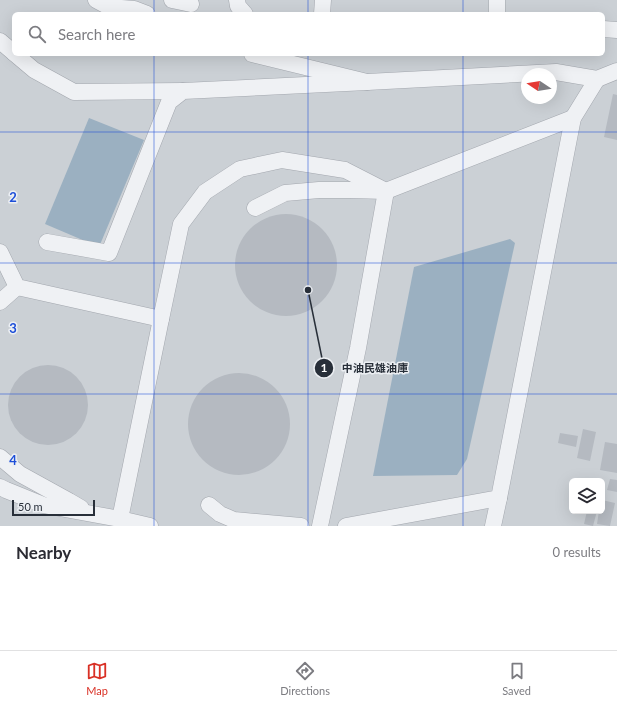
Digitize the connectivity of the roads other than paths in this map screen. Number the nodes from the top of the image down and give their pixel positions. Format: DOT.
graph roads {
  1 [pos="96,0"];
  2 [pos="172,0"];
  3 [pos="237,0"];
  4 [pos="322,0"];
  5 [pos="497,0"];
  6 [pos="191,6"];
  7 [pos="142,12"];
  8 [pos="243,12"];
  9 [pos="322,12"];
  10 [pos="497,12"];
  11 [pos="605,29"];
  12 [pos="617,30"];
  13 [pos="0,41"];
  14 [pos="12,52"];
  15 [pos="16,56"];
  16 [pos="260,56"];
  17 [pos="617,71"];
  18 [pos="597,79"];
  19 [pos="367,82"];
  20 [pos="183,91"];
  21 [pos="573,118"];
  22 [pos="386,191"];
  23 [pos="255,208"];
  24 [pos="47,242"];
  25 [pos="0,252"];
  26 [pos="17,287"];
  27 [pos="0,302"];
  28 [pos="161,319"];
  29 [pos="0,457"];
  30 [pos="0,487"];
  31 [pos="499,498"];
  32 [pos="209,505"];
  33 [pos="89,514"];
  34 [pos="120,519"];
  35 [pos="150,526"];
  36 [pos="301,526"];
  37 [pos="320,526"];
  38 [pos="346,526"];
  39 [pos="493,526"];
  1 -- 7 [label="street"];
  2 -- 6 [label="street"];
  3 -- 8 [label="street"];
  4 -- 9 [label="street"];
  5 -- 10 [label="street"];
  11 -- 12 [label="street"];
  13 -- 14 [label="street"];
  15 -- 20 [label="street"];
  16 -- 19 [label="street"];
  17 -- 18 [label="street"];
  18 -- 19 [label="street"];
  18 -- 21 [label="street"];
  19 -- 20 [label="street"];
  20 -- 24 [label="street"];
  21 -- 22 [label="street"];
  21 -- 31 [label="street"];
  22 -- 23 [label="street"];
  22 -- 28 [label="street"];
  22 -- 37 [label="street"];
  25 -- 26 [label="street"];
  26 -- 27 [label="street"];
  26 -- 28 [label="street"];
  28 -- 34 [label="street"];
  29 -- 33 [label="street"];
  30 -- 33 [label="street"];
  31 -- 38 [label="street"];
  31 -- 39 [label="street"];
  32 -- 36 [label="street"];
  33 -- 34 [label="street"];
  34 -- 35 [label="street"];
}
